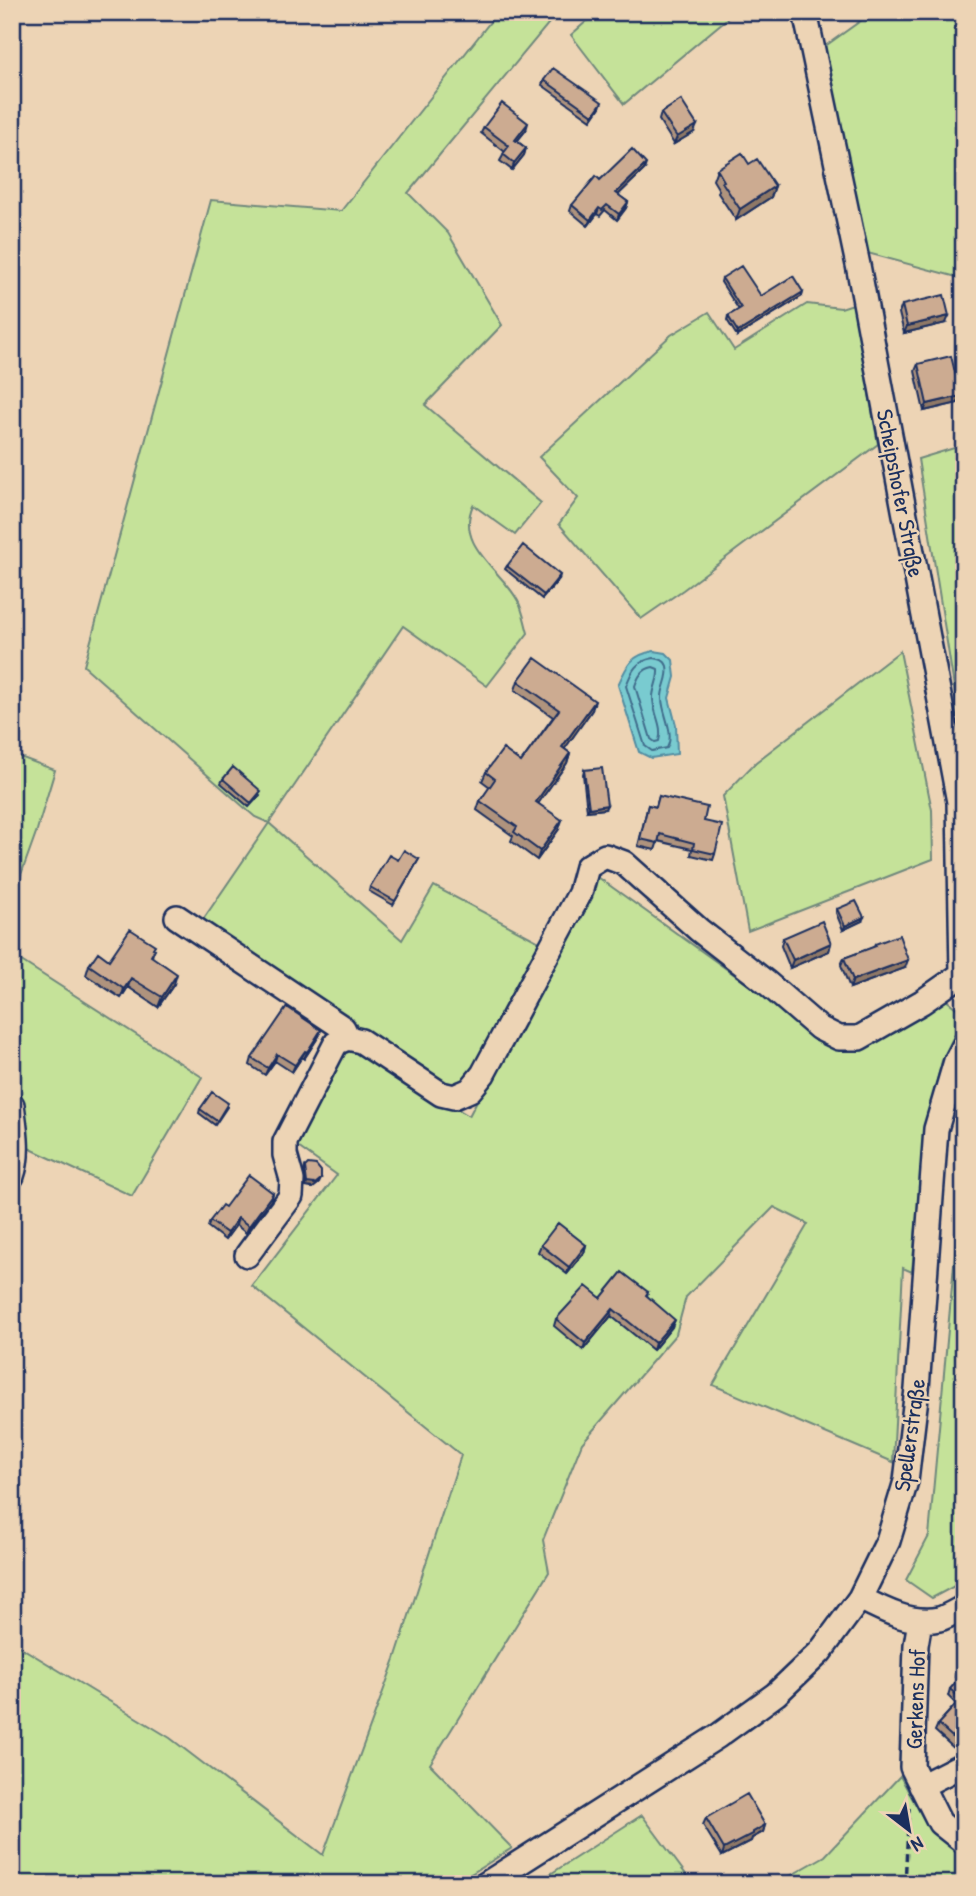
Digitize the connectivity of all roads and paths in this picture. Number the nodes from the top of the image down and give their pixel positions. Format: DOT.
graph roads {
  1 [pos="805,12"];
  2 [pos="177,917"];
  3 [pos="963,976"];
  4 [pos="348,1038"];
  5 [pos="964,1046"];
  6 [pos="12,1105"];
  7 [pos="12,1176"];
  8 [pos="247,1255"];
  9 [pos="860,1598"];
  10 [pos="964,1606"];
  11 [pos="920,1622"];
  12 [pos="964,1764"];
  13 [pos="921,1786"];
  14 [pos="964,1842"];
  15 [pos="485,1884"];
  16 [pos="905,1884"];
  1 -- 3 [label="street, Scheipshofer Straße"];
  2 -- 4 [label="street"];
  3 -- 4 [label="street"];
  4 -- 8 [label="street"];
  5 -- 9 [label="street, Spellerstraße"];
  6 -- 7 [label="street"];
  9 -- 11 [label="street"];
  9 -- 15 [label="street, Spellerstraße"];
  10 -- 11 [label="street"];
  11 -- 13 [label="street, Gerkens Hof"];
  12 -- 13 [label="street"];
  13 -- 14 [label="street, Gerkens Hof"];
  13 -- 16 [label="path"];
}
